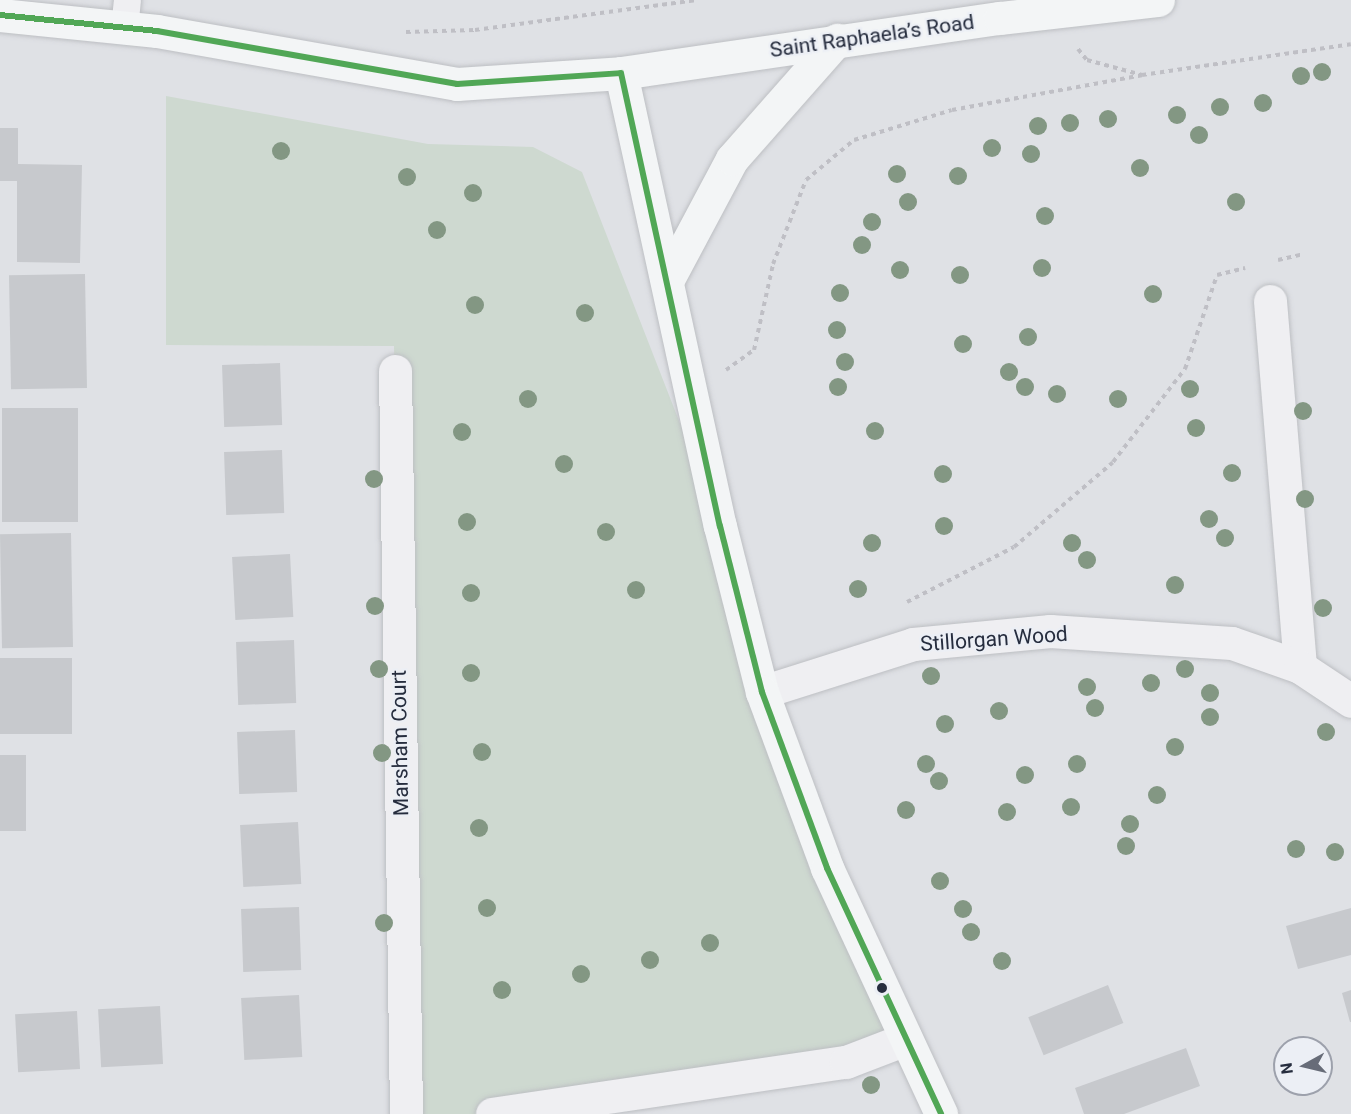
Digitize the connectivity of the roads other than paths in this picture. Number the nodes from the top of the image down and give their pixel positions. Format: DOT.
graph roads {
  1 [pos="1158,0"];
  2 [pos="999,9"];
  3 [pos="125,14"];
  4 [pos="0,15"];
  5 [pos="837,40"];
  6 [pos="621,72"];
  7 [pos="667,281"];
  8 [pos="1270,301"];
  9 [pos="395,371"];
  10 [pos="1300,667"];
  11 [pos="762,692"];
  12 [pos="1351,701"];
  13 [pos="906,1039"];
  14 [pos="406,1114"];
  15 [pos="492,1114"];
  16 [pos="941,1114"];
  1 -- 2 [label="street, Saint Raphaela’s Road"];
  2 -- 5 [label="street, Saint Raphaela’s Road"];
  3 -- 4 [label="street, Saint Raphaela’s Road"];
  3 -- 6 [label="street, Saint Raphaela’s Road"];
  5 -- 6 [label="street, Saint Raphaela’s Road"];
  5 -- 7 [label="street"];
  6 -- 7 [label="street"];
  7 -- 11 [label="street"];
  8 -- 10 [label="street"];
  9 -- 14 [label="street, Marsham Court"];
  10 -- 11 [label="street, Stillorgan Wood"];
  10 -- 12 [label="street, Stillorgan Wood"];
  11 -- 13 [label="street"];
  13 -- 15 [label="street"];
  13 -- 16 [label="street"];
}
